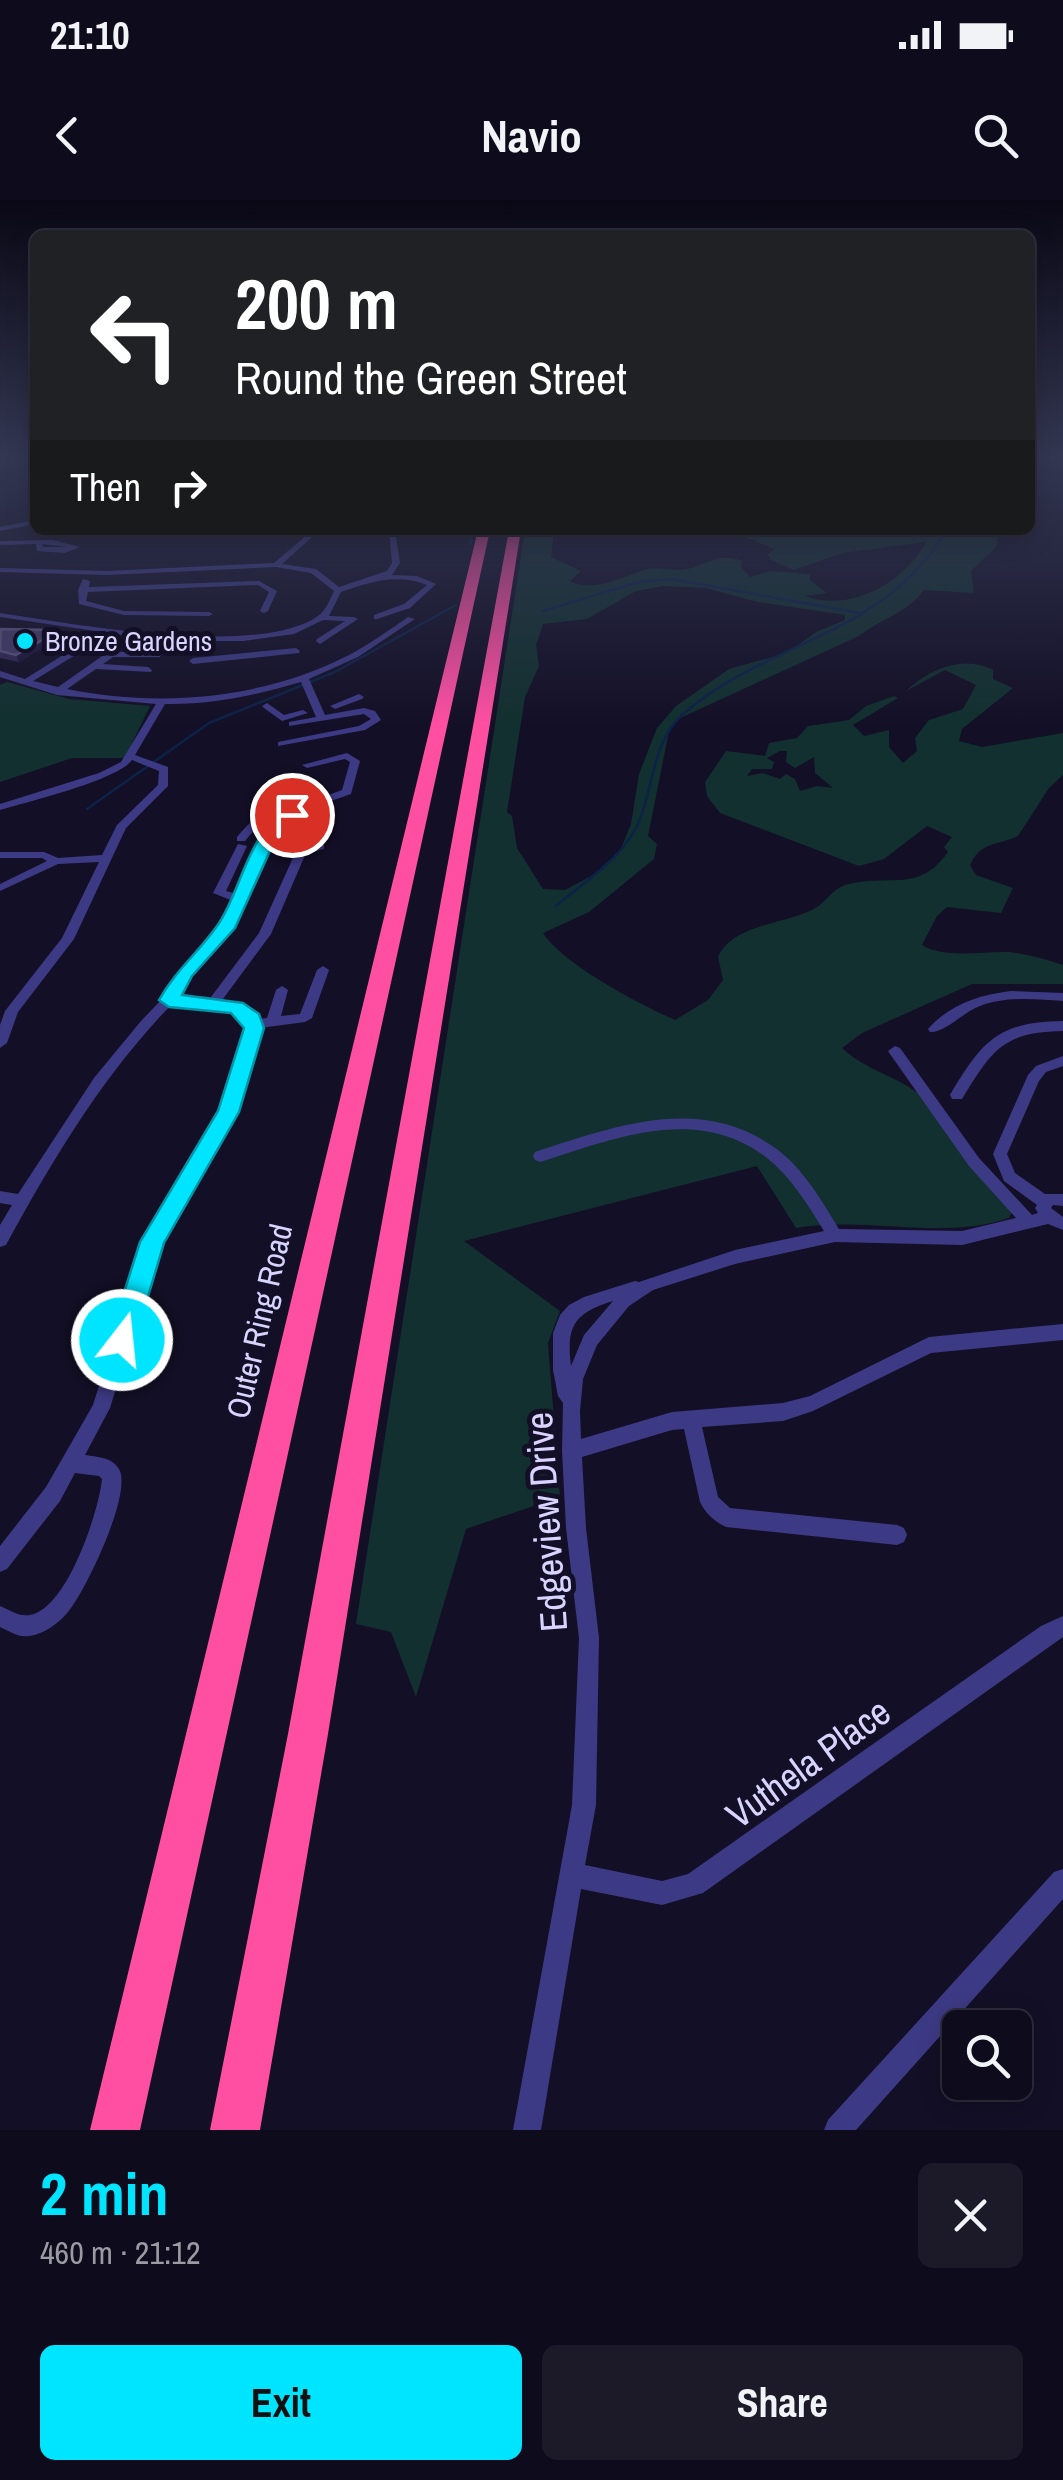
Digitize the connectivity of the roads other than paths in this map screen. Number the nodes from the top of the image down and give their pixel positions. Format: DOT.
graph roads {
  1 [pos="299,545"];
  2 [pos="394,545"];
  3 [pos="481,545"];
  4 [pos="512,545"];
  5 [pos="276,564"];
  6 [pos="0,570"];
  7 [pos="91,574"];
  8 [pos="384,577"];
  9 [pos="168,588"];
  10 [pos="82,590"];
  11 [pos="338,590"];
  12 [pos="264,610"];
  13 [pos="208,614"];
  14 [pos="0,616"];
  15 [pos="148,616"];
  16 [pos="377,617"];
  17 [pos="317,619"];
  18 [pos="411,619"];
  19 [pos="202,639"];
  20 [pos="320,641"];
  21 [pos="296,651"];
  22 [pos="74,652"];
  23 [pos="157,655"];
  24 [pos="259,657"];
  25 [pos="193,661"];
  26 [pos="95,666"];
  27 [pos="148,670"];
  28 [pos="0,674"];
  29 [pos="304,678"];
  30 [pos="24,683"];
  31 [pos="58,692"];
  32 [pos="359,697"];
  33 [pos="162,701"];
  34 [pos="267,706"];
  35 [pos="319,713"];
  36 [pos="292,724"];
  37 [pos="281,744"];
  38 [pos="132,757"];
  39 [pos="307,765"];
  40 [pos="310,802"];
  41 [pos="0,807"];
  42 [pos="320,847"];
  43 [pos="0,855"];
  44 [pos="105,858"];
  45 [pos="56,861"];
  46 [pos="0,888"];
  47 [pos="240,899"];
  48 [pos="322,970"];
  49 [pos="282,990"];
  50 [pos="1063,997"];
  51 [pos="169,1000"];
  52 [pos="214,1002"];
  53 [pos="6,1010"];
  54 [pos="273,1020"];
  55 [pos="254,1024"];
  56 [pos="1063,1026"];
  57 [pos="935,1029"];
  58 [pos="0,1043"];
  59 [pos="895,1051"];
  60 [pos="1063,1061"];
  61 [pos="957,1095"];
  62 [pos="540,1156"];
  63 [pos="0,1197"];
  64 [pos="22,1200"];
  65 [pos="1063,1200"];
  66 [pos="1046,1217"];
  67 [pos="835,1235"];
  68 [pos="0,1240"];
  69 [pos="648,1285"];
  70 [pos="1063,1332"];
  71 [pos="570,1411"];
  72 [pos="692,1422"];
  73 [pos="571,1452"];
  74 [pos="72,1463"];
  75 [pos="898,1535"];
  76 [pos="0,1562"];
  77 [pos="0,1616"];
  78 [pos="1063,1626"];
  79 [pos="573,1875"];
  80 [pos="1063,1881"];
  81 [pos="115,2130"];
  82 [pos="235,2130"];
  83 [pos="527,2130"];
  84 [pos="838,2130"];
  1 -- 5 [label="street"];
  2 -- 8 [label="street"];
  3 -- 81 [label="highway, Outer Ring Road"];
  4 -- 82 [label="highway"];
  5 -- 7 [label="street"];
  5 -- 11 [label="street"];
  6 -- 7 [label="street"];
  7 -- 10 [label="street"];
  8 -- 11 [label="street"];
  8 -- 16 [label="street"];
  9 -- 10 [label="street"];
  9 -- 12 [label="street"];
  9 -- 15 [label="street"];
  10 -- 15 [label="street"];
  11 -- 17 [label="street"];
  13 -- 15 [label="street"];
  14 -- 19 [label="street"];
  17 -- 19 [label="street"];
  17 -- 20 [label="street"];
  18 -- 29 [label="street"];
  19 -- 24 [label="street"];
  21 -- 24 [label="street"];
  22 -- 30 [label="street"];
  23 -- 26 [label="street"];
  24 -- 25 [label="street"];
  26 -- 27 [label="street"];
  26 -- 31 [label="street"];
  28 -- 30 [label="street"];
  29 -- 33 [label="street"];
  29 -- 35 [label="street"];
  30 -- 31 [label="street"];
  31 -- 33 [label="street"];
  32 -- 35 [label="street"];
  33 -- 38 [label="street"];
  34 -- 35 [label="street"];
  35 -- 36 [label="street"];
  35 -- 37 [label="street"];
  38 -- 41 [label="street"];
  38 -- 44 [label="street"];
  39 -- 40 [label="street"];
  40 -- 47 [label="street"];
  40 -- 47 [label="street"];
  42 -- 52 [label="street"];
  43 -- 45 [label="street"];
  44 -- 45 [label="street"];
  44 -- 53 [label="street"];
  45 -- 46 [label="street"];
  47 -- 51 [label="street"];
  48 -- 54 [label="street"];
  49 -- 54 [label="street"];
  50 -- 57 [label="street"];
  51 -- 52 [label="street"];
  51 -- 64 [label="street"];
  52 -- 55 [label="street"];
  53 -- 58 [label="street"];
  54 -- 55 [label="street"];
  55 -- 74 [label="street"];
  56 -- 61 [label="street"];
  59 -- 66 [label="street"];
  60 -- 66 [label="street"];
  62 -- 67 [label="street"];
  63 -- 64 [label="street"];
  64 -- 68 [label="street"];
  65 -- 66 [label="street, Edgeview Drive"];
  66 -- 67 [label="street, Edgeview Drive"];
  67 -- 69 [label="street, Edgeview Drive"];
  69 -- 71 [label="street, Edgeview Drive"];
  69 -- 71 [label="street"];
  70 -- 72 [label="street"];
  71 -- 73 [label="street, Edgeview Drive"];
  72 -- 73 [label="street"];
  72 -- 75 [label="street"];
  73 -- 79 [label="street, Edgeview Drive"];
  74 -- 76 [label="street"];
  74 -- 77 [label="street"];
  78 -- 79 [label="street, Vuthela Place"];
  79 -- 83 [label="street, Edgeview Drive"];
  80 -- 84 [label="street"];
}
